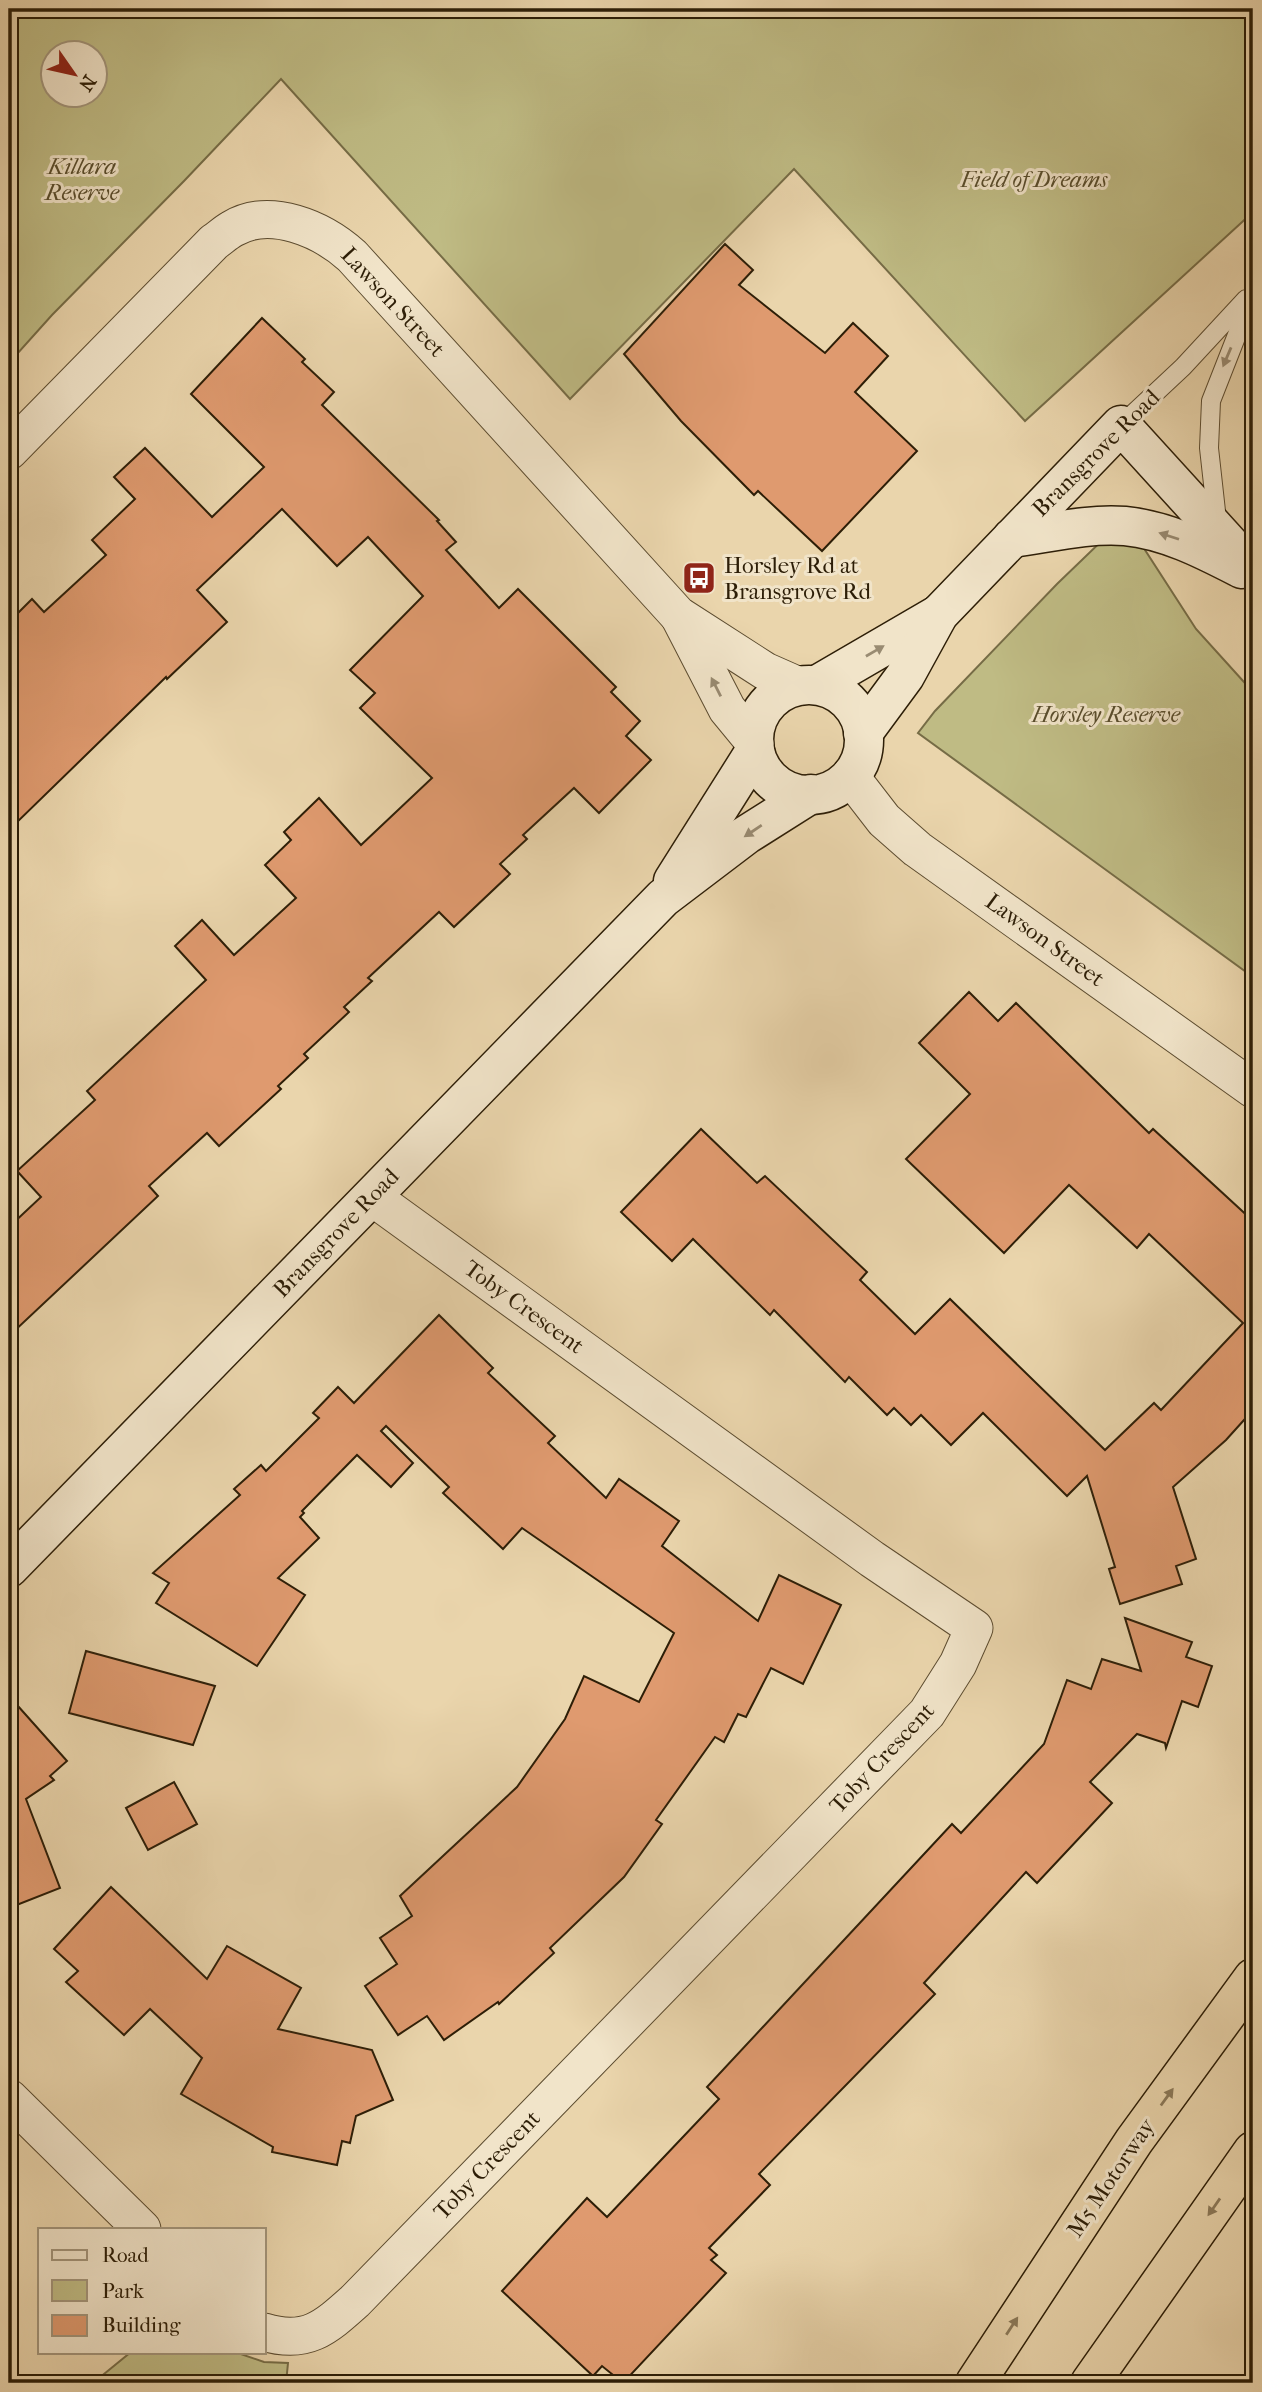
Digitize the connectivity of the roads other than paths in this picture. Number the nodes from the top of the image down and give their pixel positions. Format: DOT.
graph roads {
  1 [pos="1253,293"];
  2 [pos="1121,425"];
  3 [pos="9,450"];
  4 [pos="1218,531"];
  5 [pos="1012,538"];
  6 [pos="1253,572"];
  7 [pos="939,614"];
  8 [pos="678,615"];
  9 [pos="808,686"];
  10 [pos="863,733"];
  11 [pos="755,747"];
  12 [pos="850,776"];
  13 [pos="810,794"];
  14 [pos="663,898"];
  15 [pos="1253,1089"];
  16 [pos="372,1197"];
  17 [pos="9,1568"];
  18 [pos="1253,1978"];
  19 [pos="9,2098"];
  20 [pos="1253,2151"];
  21 [pos="141,2228"];
  22 [pos="266,2333"];
  23 [pos="975,2383"];
  24 [pos="1090,2383"];
  1 -- 2 [label="lane, Bransgrove Road"];
  1 -- 4 [label="lane, one-way"];
  2 -- 4 [label="main road"];
  2 -- 5 [label="main road, Bransgrove Road"];
  3 -- 8 [label="street, Lawson Street"];
  4 -- 6 [label="main road"];
  6 -- 5 [label="main road, one-way"];
  5 -- 7 [label="main road, Bransgrove Road"];
  9 -- 7 [label="main road, Bransgrove Road, one-way"];
  7 -- 10 [label="main road, Bransgrove Road"];
  8 -- 9 [label="street, Lawson Street"];
  11 -- 8 [label="street, Lawson Street, one-way"];
  9 -- 10 [label="main road"];
  9 -- 11 [label="main road"];
  10 -- 12 [label="main road"];
  11 -- 13 [label="main road"];
  11 -- 14 [label="main road, Bransgrove Road"];
  12 -- 13 [label="main road"];
  12 -- 15 [label="street, Lawson Street"];
  13 -- 14 [label="main road, Bransgrove Road, one-way"];
  14 -- 16 [label="main road, Bransgrove Road"];
  16 -- 17 [label="main road, Bransgrove Road"];
  16 -- 22 [label="street, Toby Crescent"];
  23 -- 18 [label="highway, M5 Motorway, one-way"];
  19 -- 21 [label="street"];
  20 -- 24 [label="highway, one-way"];
}
